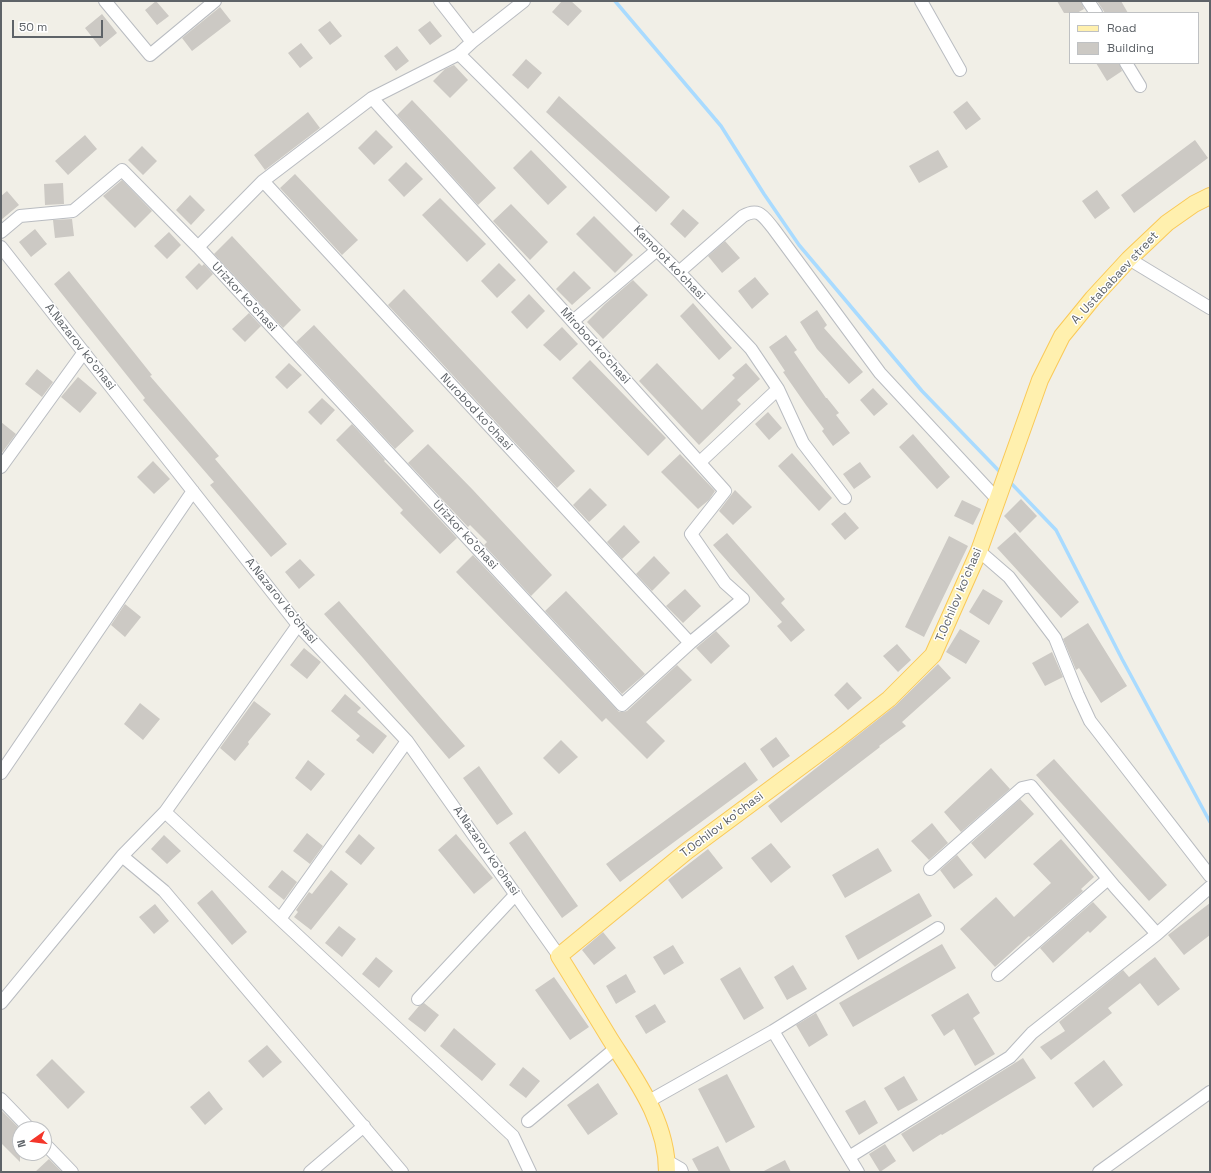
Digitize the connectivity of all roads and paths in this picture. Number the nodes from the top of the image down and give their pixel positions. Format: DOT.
graph roads {
  1 [pos="105,1"];
  2 [pos="215,1"];
  3 [pos="440,1"];
  4 [pos="524,1"];
  5 [pos="921,1"];
  6 [pos="1088,1"];
  7 [pos="1095,12"];
  8 [pos="472,42"];
  9 [pos="459,54"];
  10 [pos="1127,64"];
  11 [pos="960,70"];
  12 [pos="1140,86"];
  13 [pos="372,98"];
  14 [pos="263,181"];
  15 [pos="1210,196"];
  16 [pos="1,232"];
  17 [pos="1,247"];
  18 [pos="198,248"];
  19 [pos="657,250"];
  20 [pos="1129,259"];
  21 [pos="679,272"];
  22 [pos="1210,308"];
  23 [pos="573,321"];
  24 [pos="84,352"];
  25 [pos="778,390"];
  26 [pos="700,462"];
  27 [pos="1,467"];
  28 [pos="193,491"];
  29 [pos="1000,492"];
  30 [pos="845,498"];
  31 [pos="978,551"];
  32 [pos="743,599"];
  33 [pos="298,625"];
  34 [pos="690,643"];
  35 [pos="408,741"];
  36 [pos="1,773"];
  37 [pos="165,812"];
  38 [pos="122,856"];
  39 [pos="930,869"];
  40 [pos="1210,876"];
  41 [pos="1108,879"];
  42 [pos="1210,887"];
  43 [pos="516,894"];
  44 [pos="280,919"];
  45 [pos="938,928"];
  46 [pos="1156,934"];
  47 [pos="559,956"];
  48 [pos="998,975"];
  49 [pos="418,999"];
  50 [pos="1,1003"];
  51 [pos="773,1031"];
  52 [pos="616,1048"];
  53 [pos="1210,1092"];
  54 [pos="1,1099"];
  55 [pos="649,1101"];
  56 [pos="22,1121"];
  57 [pos="528,1121"];
  58 [pos="364,1126"];
  59 [pos="52,1151"];
  60 [pos="849,1157"];
  61 [pos="667,1166"];
  62 [pos="72,1172"];
  63 [pos="310,1172"];
  64 [pos="402,1172"];
  65 [pos="530,1172"];
  66 [pos="682,1172"];
  67 [pos="858,1172"];
  68 [pos="1099,1172"];
  1 -- 2 [label="street"];
  3 -- 8 [label="street"];
  4 -- 8 [label="street"];
  5 -- 11 [label="street"];
  6 -- 7 [label="street"];
  8 -- 9 [label="street"];
  9 -- 13 [label="street"];
  9 -- 19 [label="street, Kamolot ko'chasi"];
  10 -- 12 [label="street"];
  13 -- 14 [label="street"];
  13 -- 23 [label="street, Mirobod ko'chasi"];
  14 -- 18 [label="street"];
  14 -- 34 [label="street, Nurobod ko'chasi"];
  15 -- 20 [label="main road, A. Ustababaev street"];
  16 -- 18 [label="street"];
  17 -- 24 [label="street, A.Nazarov ko'chasi"];
  18 -- 34 [label="street, Urizkor ko'chasi"];
  19 -- 21 [label="street, Kamolot ko'chasi"];
  19 -- 23 [label="street"];
  20 -- 22 [label="street"];
  20 -- 29 [label="main road, A. Ustababaev street"];
  21 -- 25 [label="street, Kamolot ko'chasi"];
  21 -- 29 [label="street"];
  23 -- 26 [label="street, Mirobod ko'chasi"];
  24 -- 27 [label="street"];
  24 -- 28 [label="street, A.Nazarov ko'chasi"];
  25 -- 26 [label="street"];
  25 -- 30 [label="street, Kamolot ko'chasi"];
  26 -- 32 [label="street, Mirobod ko'chasi"];
  28 -- 33 [label="street, A.Nazarov ko'chasi"];
  28 -- 36 [label="street"];
  29 -- 31 [label="main road, T.Ochilov ko'chasi"];
  31 -- 40 [label="street"];
  31 -- 47 [label="main road, T.Ochilov ko'chasi"];
  32 -- 34 [label="street, Urizkor ko'chasi"];
  33 -- 35 [label="street, A.Nazarov ko'chasi"];
  33 -- 37 [label="street"];
  35 -- 43 [label="street, A.Nazarov ko'chasi"];
  35 -- 44 [label="street"];
  37 -- 38 [label="street"];
  37 -- 44 [label="street"];
  38 -- 50 [label="street"];
  38 -- 58 [label="street"];
  39 -- 41 [label="street"];
  41 -- 46 [label="street"];
  41 -- 48 [label="street"];
  42 -- 46 [label="street"];
  43 -- 47 [label="street, A.Nazarov ko'chasi"];
  43 -- 49 [label="street"];
  44 -- 65 [label="street"];
  45 -- 51 [label="street"];
  46 -- 60 [label="street"];
  47 -- 52 [label="main road"];
  51 -- 55 [label="street"];
  51 -- 60 [label="street"];
  52 -- 55 [label="main road"];
  52 -- 57 [label="street"];
  53 -- 68 [label="street"];
  54 -- 56 [label="street"];
  55 -- 61 [label="main road"];
  58 -- 63 [label="street"];
  58 -- 64 [label="street"];
  59 -- 62 [label="street"];
  60 -- 67 [label="street"];
  61 -- 66 [label="street"];
}
